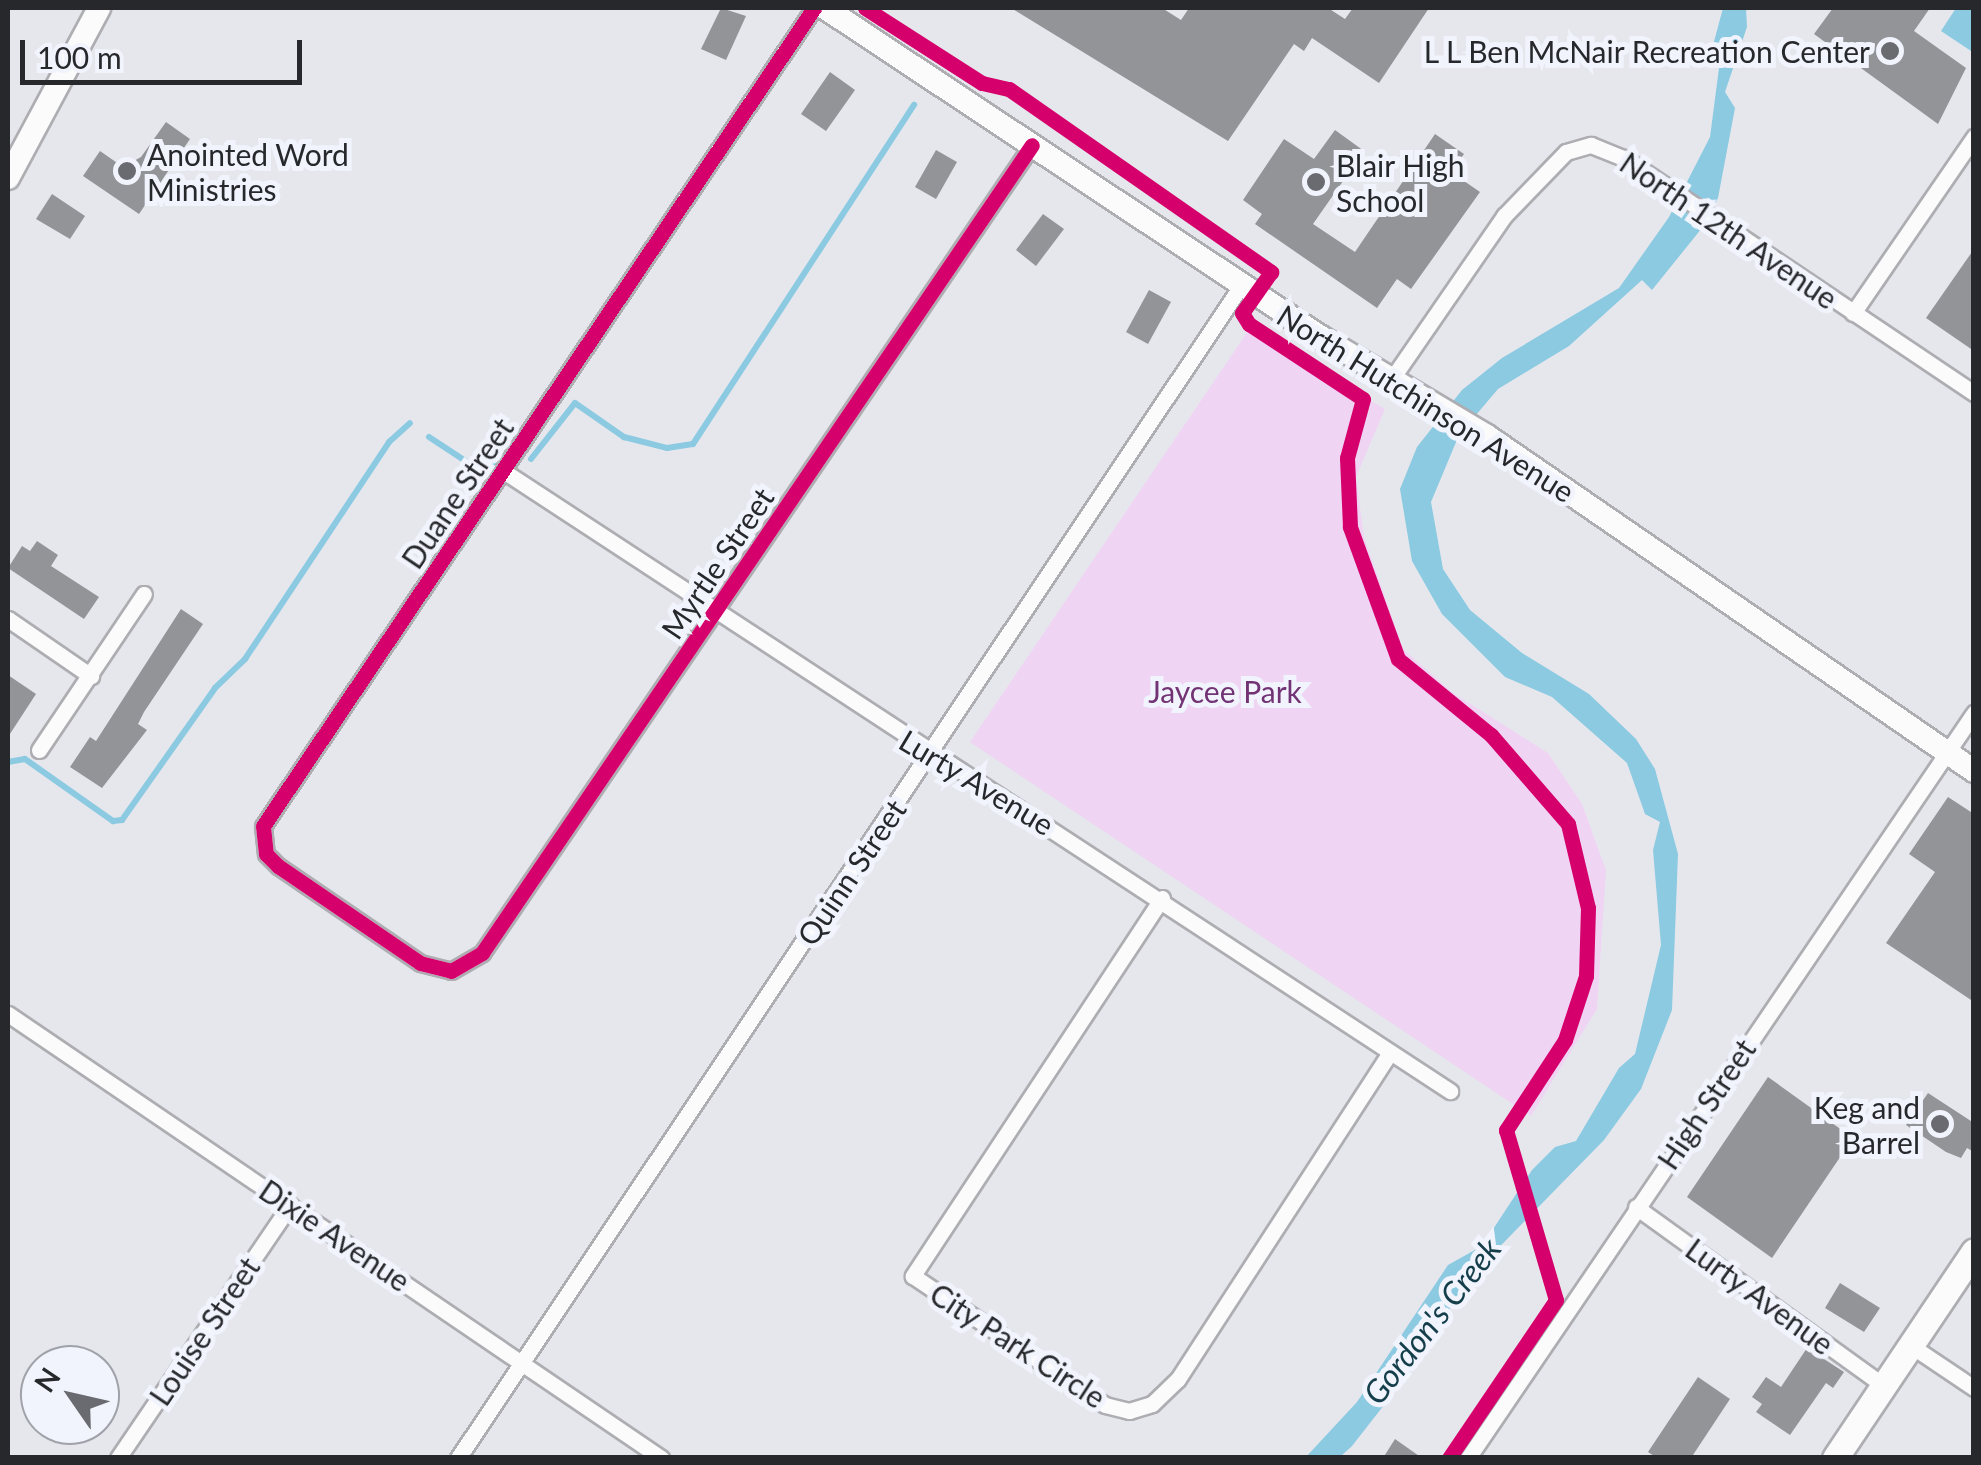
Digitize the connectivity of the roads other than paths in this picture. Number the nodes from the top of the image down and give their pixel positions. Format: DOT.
graph roads {
  1 [pos="99,8"];
  2 [pos="814,8"];
  3 [pos="825,8"];
  4 [pos="1974,137"];
  5 [pos="1032,145"];
  6 [pos="8,178"];
  7 [pos="1242,284"];
  8 [pos="1853,313"];
  9 [pos="1393,377"];
  10 [pos="1974,394"];
  11 [pos="505,472"];
  12 [pos="144,594"];
  13 [pos="717,613"];
  14 [pos="8,619"];
  15 [pos="91,676"];
  16 [pos="1974,712"];
  17 [pos="39,750"];
  18 [pos="932,752"];
  19 [pos="1946,752"];
  20 [pos="1974,771"];
  21 [pos="1162,898"];
  22 [pos="420,964"];
  23 [pos="8,1014"];
  24 [pos="1390,1054"];
  25 [pos="1450,1091"];
  26 [pos="290,1205"];
  27 [pos="1636,1206"];
  28 [pos="1974,1251"];
  29 [pos="1910,1346"];
  30 [pos="522,1363"];
  31 [pos="1884,1386"];
  32 [pos="1974,1388"];
  33 [pos="118,1458"];
  34 [pos="458,1458"];
  35 [pos="662,1458"];
  36 [pos="1468,1458"];
  37 [pos="1836,1458"];
  1 -- 6 [label="main road"];
  2 -- 11 [label="street, Duane Street"];
  3 -- 5 [label="main road, North Hutchinson Avenue"];
  4 -- 8 [label="street"];
  5 -- 7 [label="main road, North Hutchinson Avenue"];
  5 -- 13 [label="street, Myrtle Street"];
  7 -- 9 [label="main road, North Hutchinson Avenue"];
  7 -- 18 [label="street, Quinn Street"];
  8 -- 9 [label="street, North 12th Avenue"];
  8 -- 10 [label="street, North 12th Avenue"];
  9 -- 19 [label="main road, North Hutchinson Avenue"];
  11 -- 13 [label="street, Lurty Avenue"];
  11 -- 22 [label="street, Duane Street"];
  12 -- 15 [label="street"];
  13 -- 18 [label="street, Lurty Avenue"];
  13 -- 22 [label="street, Myrtle Street"];
  14 -- 15 [label="street"];
  15 -- 17 [label="street"];
  16 -- 19 [label="street, High Street"];
  18 -- 21 [label="street, Lurty Avenue"];
  18 -- 30 [label="street, Quinn Street"];
  19 -- 20 [label="main road, North Hutchinson Avenue"];
  19 -- 27 [label="street, High Street"];
  21 -- 24 [label="street, Lurty Avenue"];
  21 -- 24 [label="street, City Park Circle"];
  23 -- 26 [label="street, Dixie Avenue"];
  24 -- 25 [label="street, Lurty Avenue"];
  26 -- 30 [label="street, Dixie Avenue"];
  26 -- 33 [label="street, Louise Street"];
  27 -- 31 [label="street, Lurty Avenue"];
  27 -- 36 [label="street, High Street"];
  28 -- 29 [label="main road"];
  29 -- 31 [label="main road"];
  29 -- 32 [label="street"];
  30 -- 34 [label="street, Quinn Street"];
  30 -- 35 [label="street, Dixie Avenue"];
  31 -- 37 [label="main road"];
}
